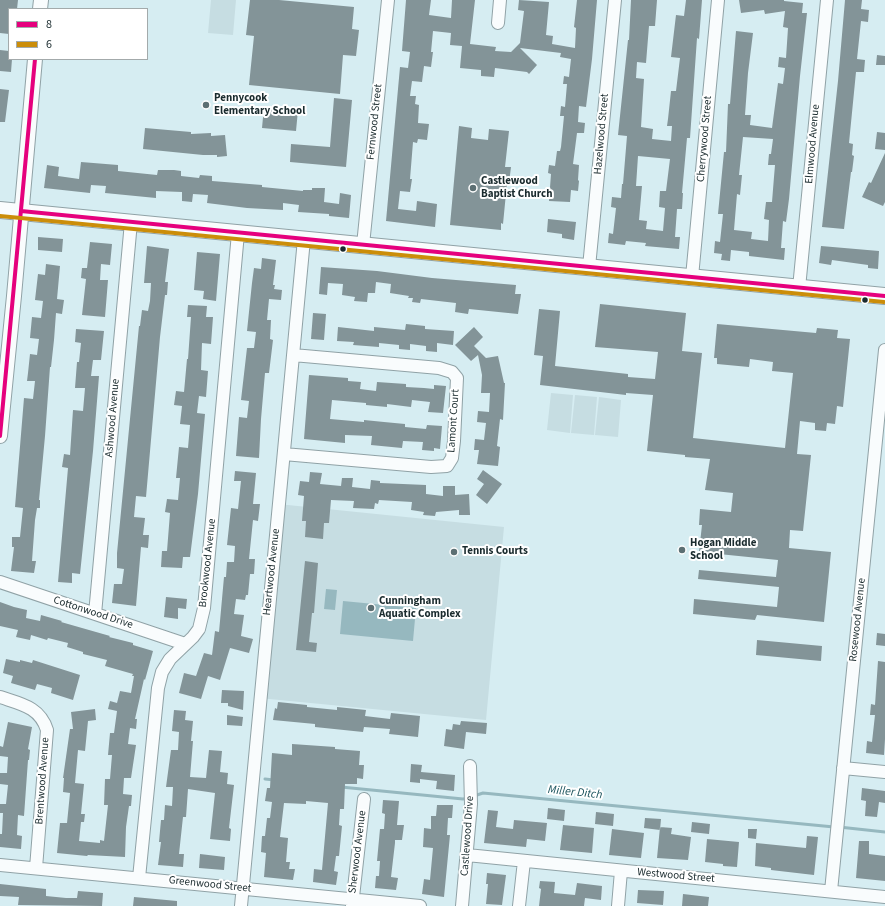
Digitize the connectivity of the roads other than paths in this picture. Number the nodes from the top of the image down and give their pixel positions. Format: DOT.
graph roads {
  1 [pos="388,0"];
  2 [pos="500,0"];
  3 [pos="615,0"];
  4 [pos="718,0"];
  5 [pos="827,0"];
  6 [pos="498,23"];
  7 [pos="35,60"];
  8 [pos="0,210"];
  9 [pos="21,211"];
  10 [pos="131,222"];
  11 [pos="238,233"];
  12 [pos="304,239"];
  13 [pos="363,245"];
  14 [pos="589,267"];
  15 [pos="692,278"];
  16 [pos="799,288"];
  17 [pos="885,296"];
  18 [pos="885,350"];
  19 [pos="293,355"];
  20 [pos="0,436"];
  21 [pos="284,454"];
  22 [pos="0,582"];
  23 [pos="95,614"];
  24 [pos="185,644"];
  25 [pos="0,697"];
  26 [pos="470,766"];
  27 [pos="843,768"];
  28 [pos="885,772"];
  29 [pos="364,799"];
  30 [pos="467,856"];
  31 [pos="524,861"];
  32 [pos="0,865"];
  33 [pos="36,868"];
  34 [pos="621,871"];
  35 [pos="139,878"];
  36 [pos="242,888"];
  37 [pos="831,891"];
  38 [pos="885,897"];
  39 [pos="352,903"];
  40 [pos="240,906"];
  41 [pos="420,906"];
  42 [pos="462,906"];
  43 [pos="519,906"];
  44 [pos="618,906"];
  1 -- 13 [label="street, Fernwood Street"];
  2 -- 6 [label="street"];
  3 -- 14 [label="street, Hazelwood Street"];
  4 -- 15 [label="street, Cherrywood Street"];
  5 -- 16 [label="street, Elmwood Avenue"];
  7 -- 9 [label="street"];
  8 -- 9 [label="main road"];
  9 -- 10 [label="main road"];
  9 -- 20 [label="street"];
  10 -- 11 [label="main road"];
  10 -- 23 [label="street, Ashwood Avenue"];
  11 -- 12 [label="main road"];
  11 -- 24 [label="street, Brookwood Avenue"];
  12 -- 13 [label="main road"];
  12 -- 19 [label="street, Heartwood Avenue"];
  13 -- 14 [label="main road"];
  14 -- 15 [label="main road"];
  15 -- 16 [label="main road"];
  16 -- 17 [label="main road"];
  18 -- 27 [label="street, Rosewood Avenue"];
  19 -- 21 [label="street, Heartwood Avenue"];
  19 -- 21 [label="street, Lamont Court"];
  21 -- 36 [label="street, Heartwood Avenue"];
  22 -- 23 [label="street, Cottonwood Drive"];
  23 -- 24 [label="street, Cottonwood Drive"];
  24 -- 35 [label="street, Brookwood Avenue"];
  25 -- 33 [label="street, Brentwood Avenue"];
  26 -- 30 [label="street, Castlewood Drive"];
  27 -- 28 [label="street"];
  27 -- 37 [label="street, Rosewood Avenue"];
  29 -- 39 [label="street, Sherwood Avenue"];
  30 -- 31 [label="street, Westwood Street"];
  30 -- 42 [label="street, Castlewood Drive"];
  31 -- 34 [label="street, Westwood Street"];
  31 -- 43 [label="street"];
  32 -- 33 [label="street, Greenwood Street"];
  33 -- 35 [label="street, Greenwood Street"];
  34 -- 37 [label="street, Westwood Street"];
  34 -- 44 [label="street"];
  35 -- 36 [label="street, Greenwood Street"];
  36 -- 39 [label="street, Greenwood Street"];
  36 -- 40 [label="street, Heartwood Avenue"];
  37 -- 38 [label="street, Westwood Street"];
  39 -- 41 [label="street, Greenwood Street"];
}
